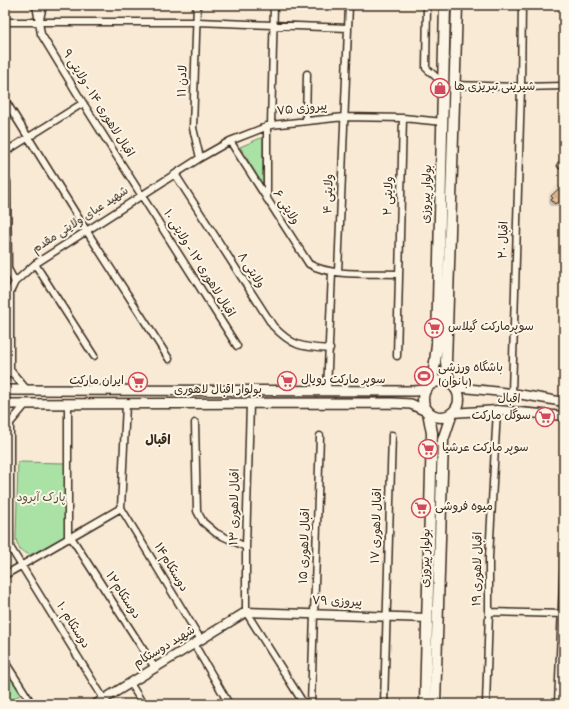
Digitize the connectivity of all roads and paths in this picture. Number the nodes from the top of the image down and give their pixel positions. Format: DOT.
graph roads {
  1 [pos="36,5"];
  2 [pos="43,5"];
  3 [pos="198,5"];
  4 [pos="274,5"];
  5 [pos="349,5"];
  6 [pos="427,5"];
  7 [pos="445,5"];
  8 [pos="457,5"];
  9 [pos="522,5"];
  10 [pos="5,22"];
  11 [pos="39,22"];
  12 [pos="197,22"];
  13 [pos="273,26"];
  14 [pos="348,28"];
  15 [pos="307,74"];
  16 [pos="449,85"];
  17 [pos="564,86"];
  18 [pos="521,87"];
  19 [pos="5,100"];
  20 [pos="83,103"];
  21 [pos="344,117"];
  22 [pos="403,118"];
  23 [pos="306,121"];
  24 [pos="443,122"];
  25 [pos="269,126"];
  26 [pos="28,137"];
  27 [pos="230,141"];
  28 [pos="5,152"];
  29 [pos="200,158"];
  30 [pos="175,174"];
  31 [pos="5,176"];
  32 [pos="141,195"];
  33 [pos="266,199"];
  34 [pos="86,230"];
  35 [pos="35,264"];
  36 [pos="335,272"];
  37 [pos="399,274"];
  38 [pos="15,282"];
  39 [pos="8,292"];
  40 [pos="237,346"];
  41 [pos="330,349"];
  42 [pos="94,356"];
  43 [pos="397,356"];
  44 [pos="169,359"];
  45 [pos="10,370"];
  46 [pos="5,378"];
  47 [pos="452,385"];
  48 [pos="428,387"];
  49 [pos="5,390"];
  50 [pos="27,390"];
  51 [pos="200,391"];
  52 [pos="327,391"];
  53 [pos="512,393"];
  54 [pos="564,402"];
  55 [pos="250,403"];
  56 [pos="5,404"];
  57 [pos="26,404"];
  58 [pos="68,404"];
  59 [pos="126,404"];
  60 [pos="200,404"];
  61 [pos="497,410"];
  62 [pos="428,412"];
  63 [pos="452,413"];
  64 [pos="5,416"];
  65 [pos="564,416"];
  66 [pos="10,423"];
  67 [pos="195,423"];
  68 [pos="392,435"];
  69 [pos="320,436"];
  70 [pos="121,508"];
  71 [pos="70,538"];
  72 [pos="246,547"];
  73 [pos="564,556"];
  74 [pos="21,565"];
  75 [pos="5,575"];
  76 [pos="246,612"];
  77 [pos="489,612"];
  78 [pos="314,614"];
  79 [pos="563,614"];
  80 [pos="386,616"];
  81 [pos="428,618"];
  82 [pos="197,642"];
  83 [pos="5,662"];
  84 [pos="155,668"];
  85 [pos="130,683"];
  86 [pos="106,702"];
  87 [pos="32,704"];
  88 [pos="96,704"];
  89 [pos="143,704"];
  90 [pos="229,704"];
  91 [pos="304,704"];
  92 [pos="312,704"];
  93 [pos="384,704"];
  94 [pos="425,704"];
  95 [pos="436,704"];
  96 [pos="486,704"];
  97 [pos="558,704"];
  1 -- 11 [label="street, اقبال لاهوری ۱۴ - ولایتی ۹"];
  2 -- 11 [label="street"];
  3 -- 12 [label="street, لادن ۱۱"];
  4 -- 13 [label="street"];
  5 -- 14 [label="street, ولایتی ۴"];
  6 -- 16 [label="street"];
  7 -- 16 [label="main road, بولوار پیروزی"];
  8 -- 16 [label="main road, بولوار پیروزی"];
  9 -- 18 [label="street, اقبال ۲۰"];
  10 -- 11 [label="street"];
  11 -- 12 [label="street"];
  11 -- 20 [label="street, اقبال لاهوری ۱۴ - ولایتی ۹"];
  12 -- 13 [label="street"];
  12 -- 29 [label="street, لادن ۱۱"];
  13 -- 14 [label="street"];
  13 -- 25 [label="street"];
  14 -- 21 [label="street, ولایتی ۴"];
  15 -- 23 [label="street"];
  16 -- 18 [label="street"];
  16 -- 24 [label="main road, بولوار پیروزی"];
  16 -- 47 [label="main road, بولوار پیروزی"];
  17 -- 18 [label="street"];
  18 -- 53 [label="street, اقبال ۲۰"];
  19 -- 26 [label="street"];
  20 -- 26 [label="street"];
  20 -- 32 [label="street, اقبال لاهوری ۱۴ - ولایتی ۹"];
  21 -- 22 [label="street, پیروزی ۷۵"];
  21 -- 23 [label="street, پیروزی ۷۵"];
  21 -- 36 [label="street, ولایتی ۴"];
  22 -- 24 [label="street, پیروزی ۷۵"];
  22 -- 37 [label="street, ولایتی ۲"];
  23 -- 25 [label="street, پیروزی ۷۵"];
  24 -- 48 [label="main road, بولوار پیروزی"];
  25 -- 27 [label="street, پیروزی ۷۵"];
  25 -- 33 [label="street"];
  26 -- 28 [label="street"];
  26 -- 34 [label="street"];
  27 -- 29 [label="street, پیروزی ۷۵"];
  27 -- 33 [label="street, ولایتی ۶"];
  29 -- 30 [label="street, پیروزی ۷۵"];
  30 -- 32 [label="street, شهید عبای ولایتی مقدم"];
  30 -- 41 [label="street, ولایتی ۸"];
  31 -- 38 [label="street"];
  32 -- 34 [label="street, شهید عبای ولایتی مقدم"];
  32 -- 40 [label="street, اقبال لاهوری ۱۲ - ولایتی ۱۰"];
  33 -- 36 [label="street, ولایتی ۶"];
  34 -- 35 [label="street, شهید عبای ولایتی مقدم"];
  34 -- 44 [label="street"];
  35 -- 38 [label="street, شهید عبای ولایتی مقدم"];
  35 -- 42 [label="street"];
  36 -- 37 [label="street, ولایتی ۶"];
  36 -- 41 [label="street, ولایتی ۴"];
  37 -- 43 [label="street, ولایتی ۲"];
  38 -- 39 [label="street, شهید عبای ولایتی مقدم"];
  39 -- 45 [label="street"];
  41 -- 52 [label="street, ولایتی ۴"];
  45 -- 46 [label="street"];
  45 -- 50 [label="street"];
  47 -- 48 [label="main road"];
  47 -- 53 [label="street, اقبال"];
  47 -- 63 [label="main road"];
  48 -- 52 [label="main road, بولوار اقبال لاهوری"];
  48 -- 62 [label="main road"];
  49 -- 50 [label="main road, بولوار اقبال لاهوری"];
  50 -- 51 [label="main road, بولوار اقبال لاهوری"];
  51 -- 52 [label="main road, بولوار اقبال لاهوری"];
  51 -- 60 [label="main road"];
  53 -- 54 [label="street, اقبال"];
  55 -- 60 [label="main road, بولوار اقبال لاهوری"];
  55 -- 62 [label="main road, بولوار اقبال لاهوری"];
  55 -- 72 [label="street, اقبال لاهوری ۱۳"];
  56 -- 57 [label="main road, بولوار اقبال لاهوری"];
  57 -- 58 [label="main road, بولوار اقبال لاهوری"];
  57 -- 66 [label="street"];
  58 -- 59 [label="main road, بولوار اقبال لاهوری"];
  58 -- 71 [label="street"];
  59 -- 60 [label="main road, بولوار اقبال لاهوری"];
  59 -- 70 [label="street"];
  61 -- 63 [label="street, اقبال"];
  61 -- 65 [label="street, اقبال"];
  61 -- 77 [label="street, اقبال لاهوری ۱۹"];
  62 -- 63 [label="main road"];
  62 -- 81 [label="main road, بولوار پیروزی"];
  63 -- 95 [label="main road, بولوار پیروزی"];
  64 -- 66 [label="street"];
  66 -- 74 [label="street, دوستکام ۱۰"];
  67 -- 72 [label="street"];
  68 -- 80 [label="street, اقبال لاهوری ۱۷"];
  69 -- 78 [label="street, اقبال لاهوری ۱۵"];
  70 -- 71 [label="street"];
  70 -- 82 [label="street, دوستکام۱۴"];
  71 -- 74 [label="street"];
  71 -- 84 [label="street, دوستکام۱۲"];
  72 -- 76 [label="street, اقبال لاهوری ۱۳"];
  73 -- 79 [label="street"];
  74 -- 75 [label="street"];
  74 -- 86 [label="street, دوستکام ۱۰"];
  76 -- 78 [label="street, پیروزی ۷۹"];
  76 -- 82 [label="street, شهید دوستکام"];
  76 -- 91 [label="street"];
  77 -- 79 [label="street"];
  77 -- 96 [label="street, اقبال لاهوری ۱۹"];
  78 -- 80 [label="street, پیروزی ۷۹"];
  78 -- 92 [label="street, اقبال لاهوری ۱۵"];
  79 -- 97 [label="street"];
  80 -- 81 [label="street, پیروزی ۷۹"];
  80 -- 93 [label="street, اقبال لاهوری ۱۷"];
  81 -- 94 [label="main road, بولوار پیروزی"];
  82 -- 84 [label="street, شهید دوستکام"];
  82 -- 90 [label="street, دوستکام۱۴"];
  83 -- 87 [label="street"];
  84 -- 85 [label="street, شهید دوستکام"];
  85 -- 86 [label="street, شهید دوستکام"];
  85 -- 89 [label="street"];
  86 -- 88 [label="street, شهید دوستکام"];
}
